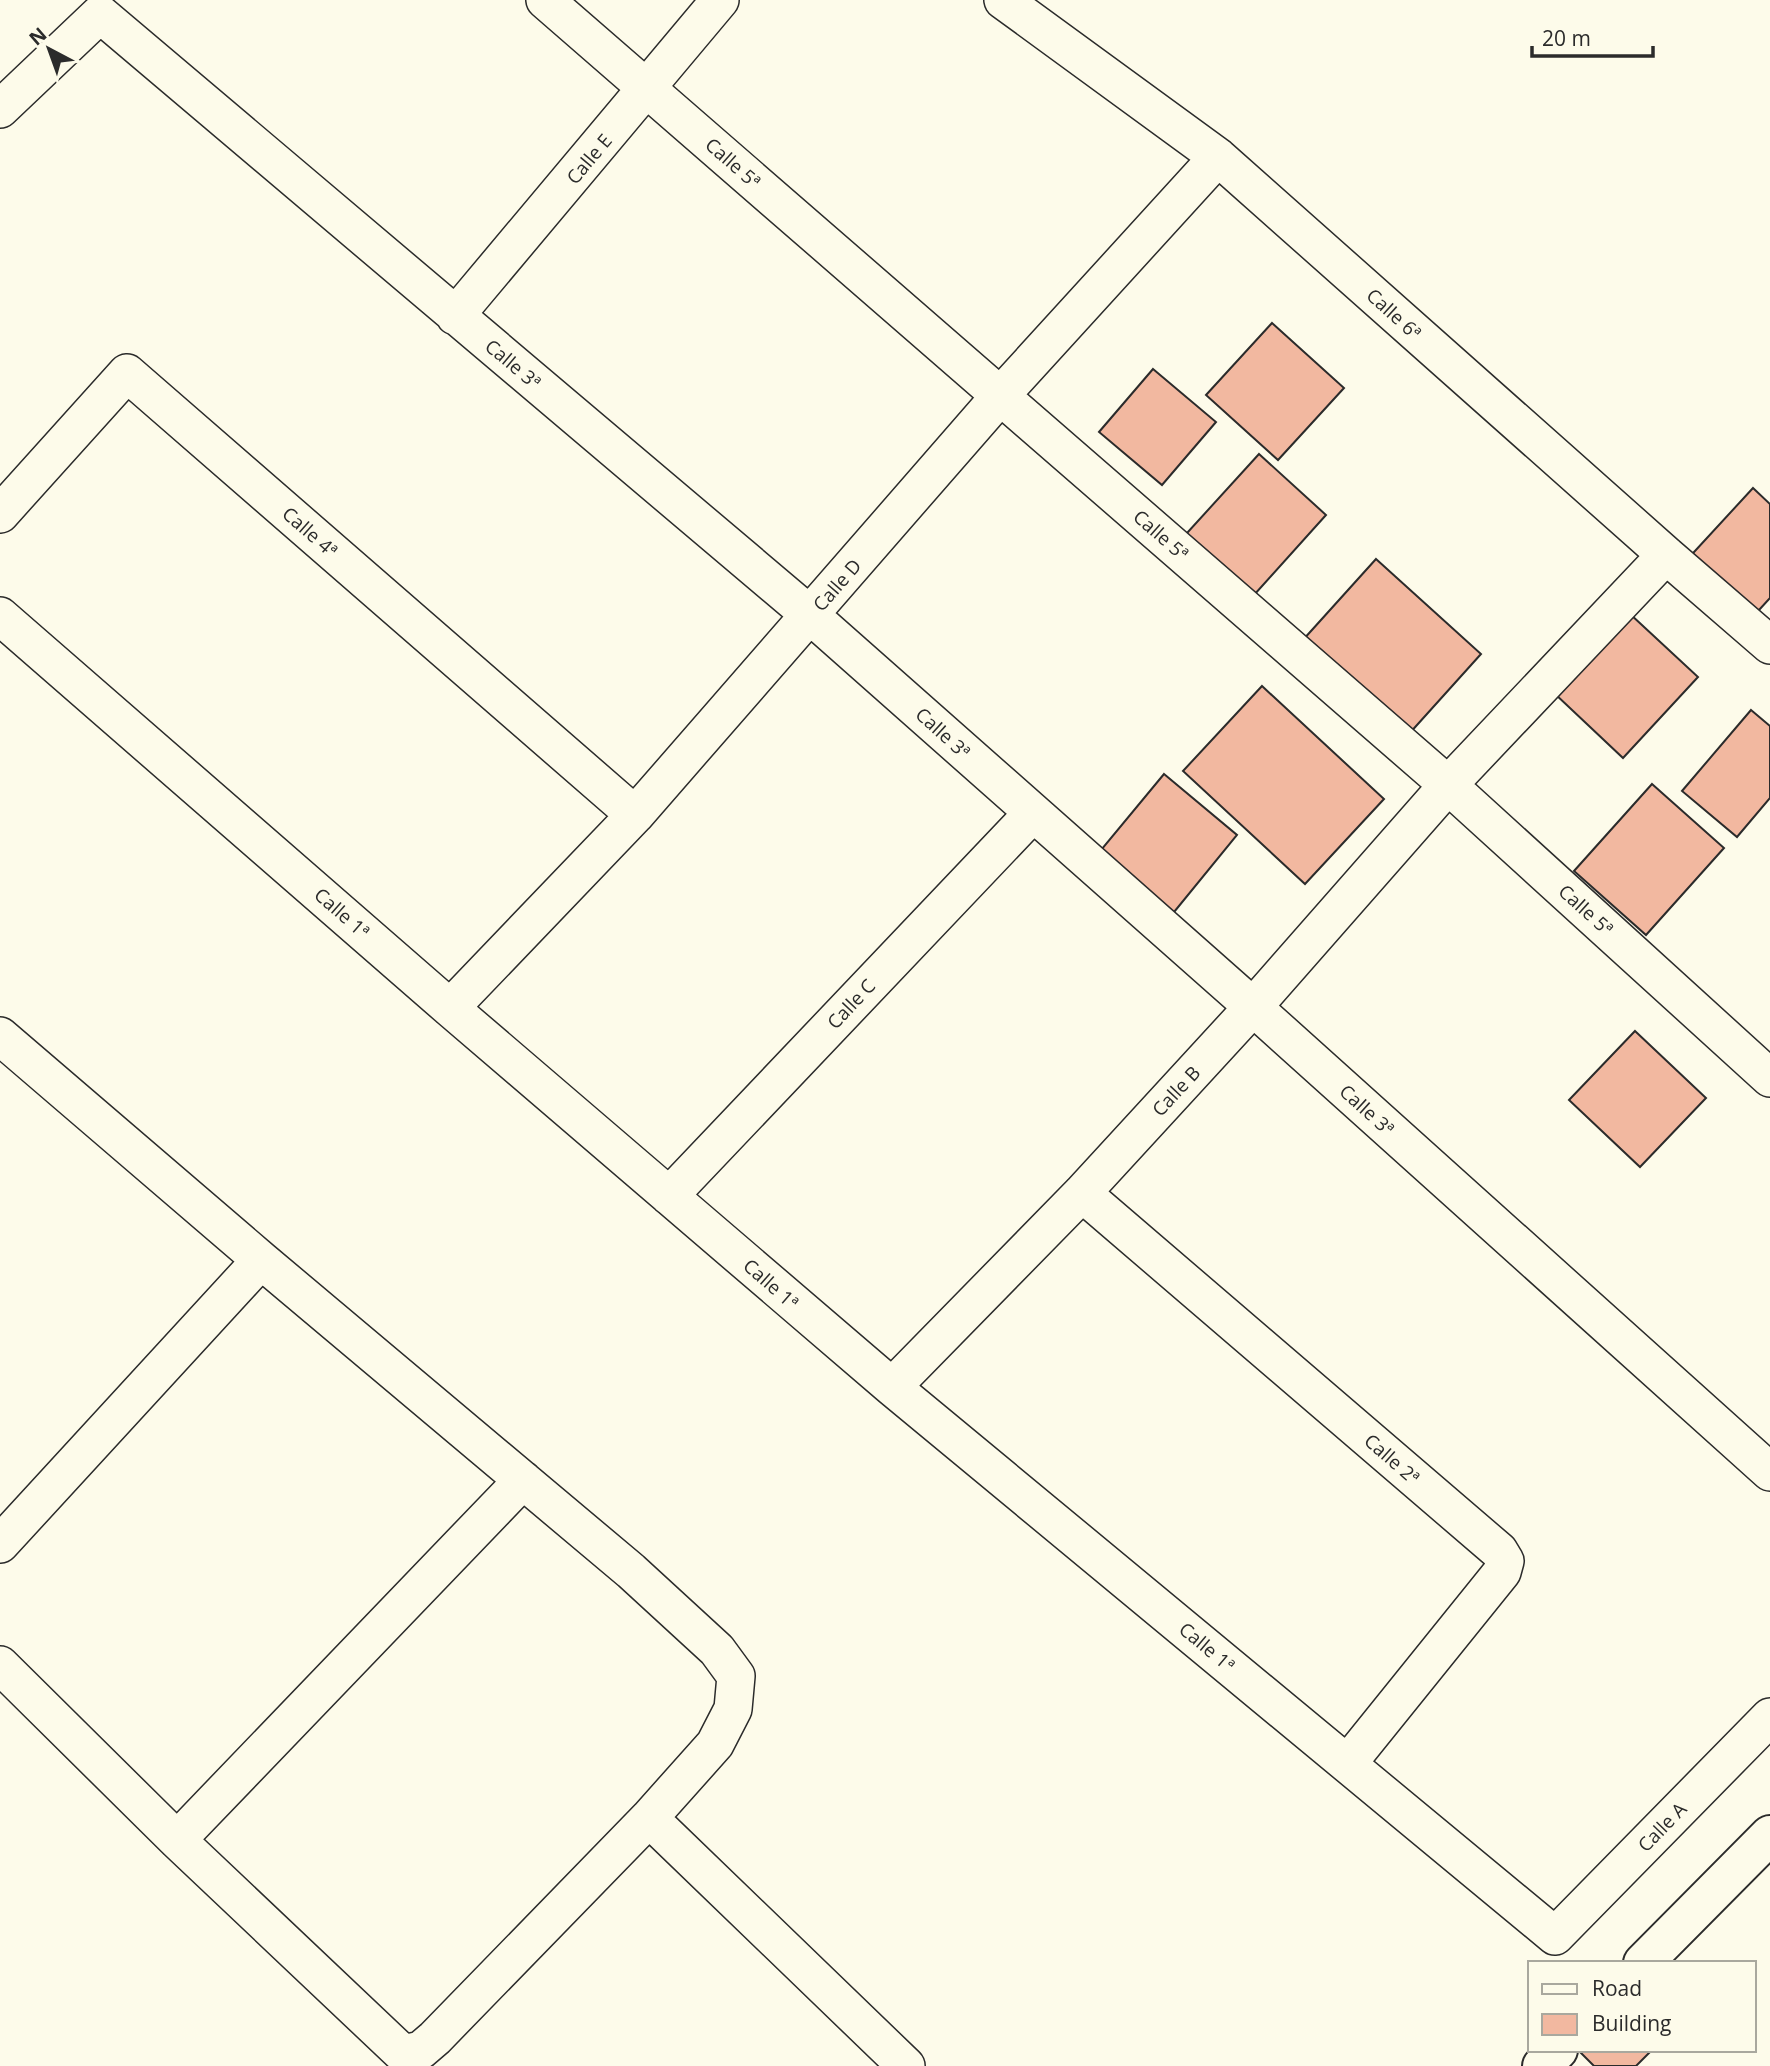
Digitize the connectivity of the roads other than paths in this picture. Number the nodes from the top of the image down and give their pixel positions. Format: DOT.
graph roads {
  1 [pos="545,0"];
  2 [pos="720,0"];
  3 [pos="1003,0"];
  4 [pos="648,88"];
  5 [pos="0,109"];
  6 [pos="1218,157"];
  7 [pos="455,316"];
  8 [pos="1001,395"];
  9 [pos="0,514"];
  10 [pos="1666,555"];
  11 [pos="810,615"];
  12 [pos="0,616"];
  13 [pos="1770,645"];
  14 [pos="1448,785"];
  15 [pos="1032,813"];
  16 [pos="635,815"];
  17 [pos="1254,1007"];
  18 [pos="450,1008"];
  19 [pos="6,1055"];
  20 [pos="1770,1078"];
  21 [pos="1082,1193"];
  22 [pos="669,1196"];
  23 [pos="261,1260"];
  24 [pos="892,1387"];
  25 [pos="1770,1472"];
  26 [pos="523,1480"];
  27 [pos="0,1544"];
  28 [pos="0,1665"];
  29 [pos="1770,1717"];
  30 [pos="1348,1763"];
  31 [pos="649,1818"];
  32 [pos="1769,1837"];
  33 [pos="177,1840"];
  34 [pos="1555,1936"];
  35 [pos="1645,1961"];
  36 [pos="1556,2052"];
  37 [pos="906,2066"];
  38 [pos="1542,2066"];
  1 -- 4 [label="street, Calle 5ª"];
  2 -- 4 [label="street, Calle E"];
  3 -- 6 [label="street, Calle 6ª"];
  4 -- 7 [label="street, Calle E"];
  4 -- 8 [label="street, Calle 5ª"];
  5 -- 7 [label="street, Calle 3ª"];
  6 -- 8 [label="street, Calle D"];
  6 -- 10 [label="street, Calle 6ª"];
  7 -- 11 [label="street, Calle 3ª"];
  8 -- 11 [label="street, Calle D"];
  8 -- 14 [label="street, Calle 5ª"];
  9 -- 16 [label="street, Calle 4ª"];
  10 -- 13 [label="street, Calle 6ª"];
  10 -- 14 [label="street, Calle B"];
  11 -- 15 [label="street, Calle 3ª"];
  11 -- 16 [label="street, Calle D"];
  12 -- 18 [label="street, Calle 1ª"];
  14 -- 17 [label="street, Calle B"];
  14 -- 20 [label="street, Calle 5ª"];
  15 -- 17 [label="street, Calle 3ª"];
  15 -- 22 [label="street, Calle C"];
  16 -- 18 [label="street, Calle D"];
  17 -- 21 [label="street, Calle B"];
  17 -- 25 [label="street, Calle 3ª"];
  18 -- 22 [label="street, Calle 1ª"];
  19 -- 23 [label="street"];
  21 -- 24 [label="street, Calle B"];
  21 -- 30 [label="street, Calle 2ª"];
  22 -- 24 [label="street, Calle 1ª"];
  23 -- 26 [label="street"];
  23 -- 27 [label="street"];
  24 -- 30 [label="street, Calle 1ª"];
  26 -- 31 [label="street"];
  26 -- 33 [label="street"];
  28 -- 33 [label="street"];
  29 -- 34 [label="street, Calle A"];
  30 -- 34 [label="street, Calle 1ª"];
  31 -- 33 [label="street"];
  31 -- 37 [label="street"];
  32 -- 35 [label="street"];
  36 -- 38 [label="street"];
}
